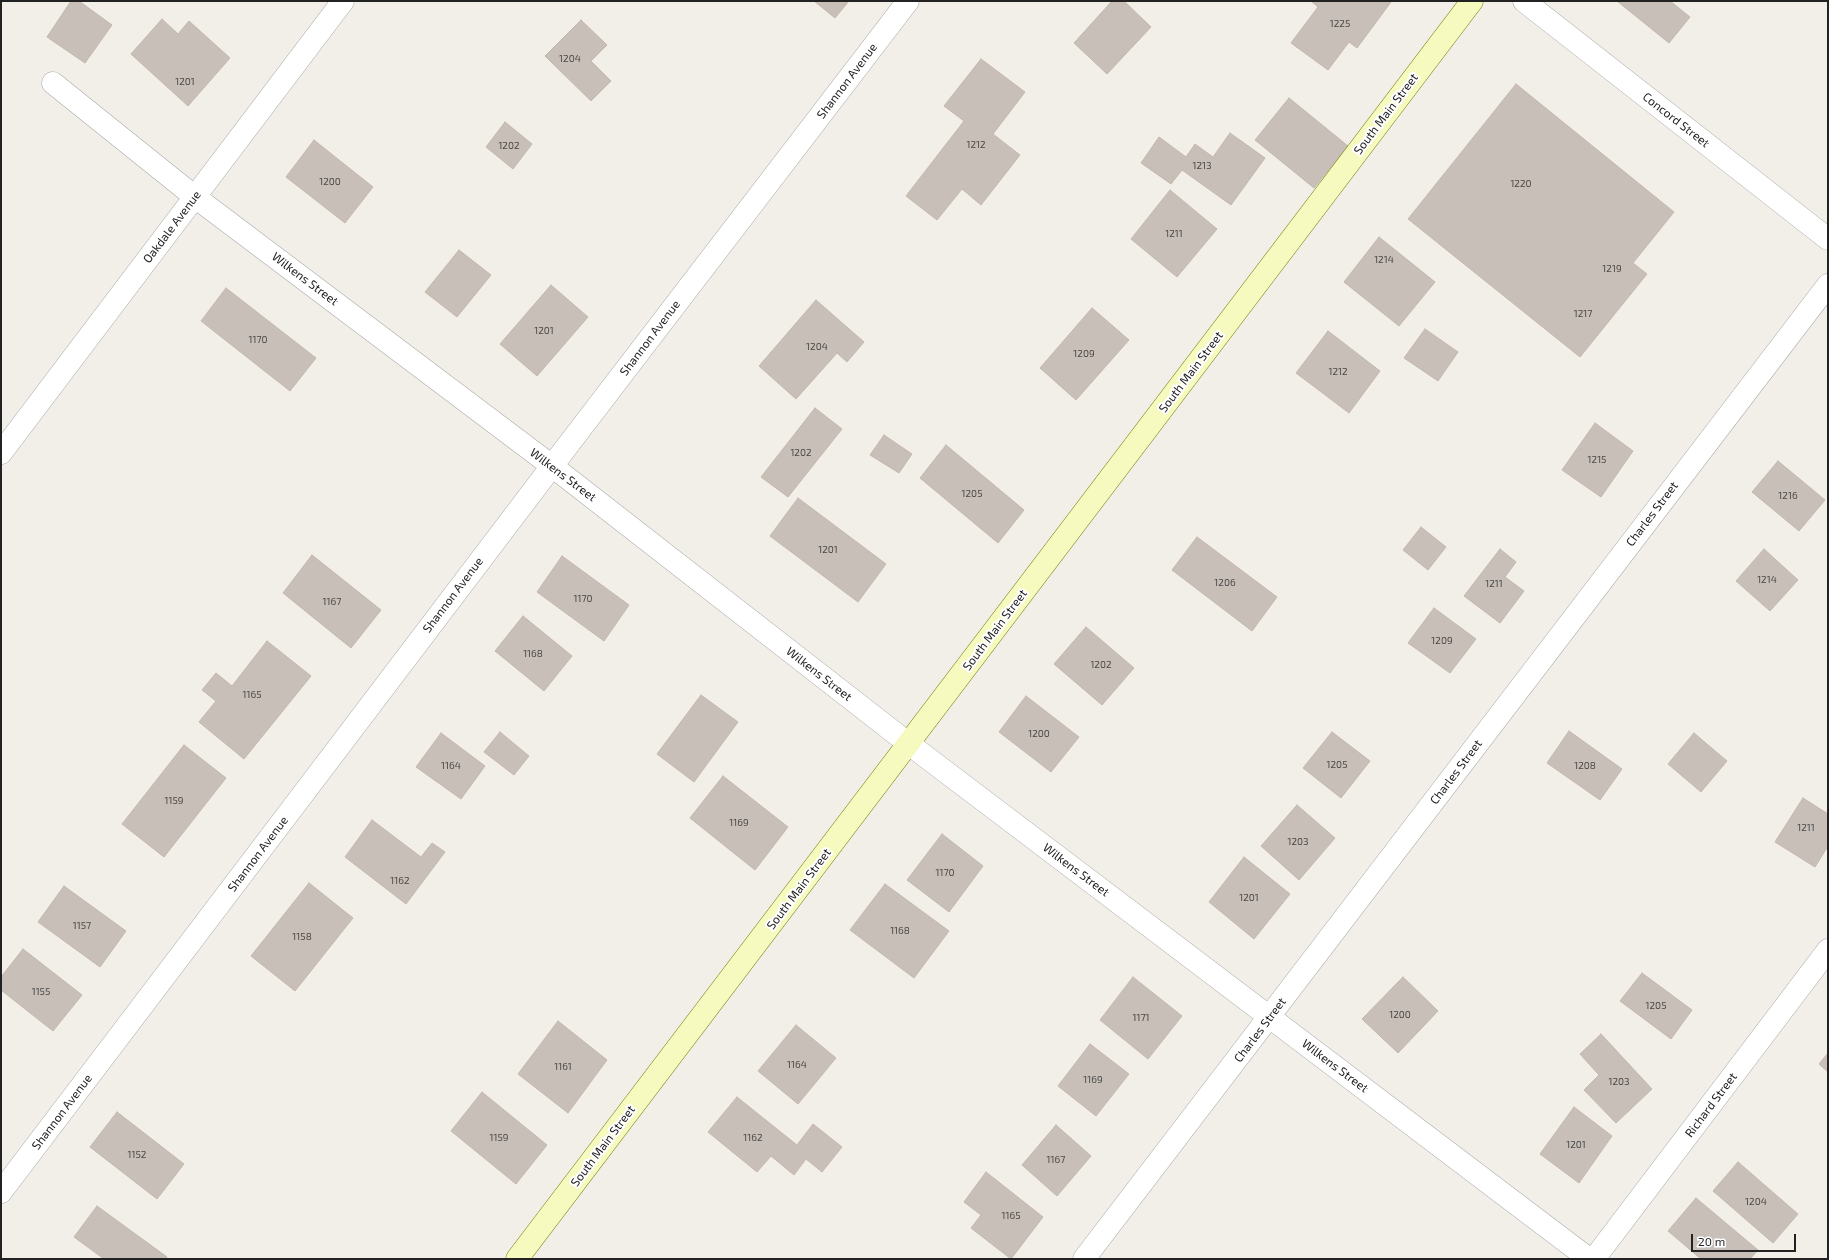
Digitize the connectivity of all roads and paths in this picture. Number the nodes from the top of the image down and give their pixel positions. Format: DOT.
graph roads {
  1 [pos="343,1"];
  2 [pos="908,1"];
  3 [pos="1472,1"];
  4 [pos="1524,1"];
  5 [pos="53,83"];
  6 [pos="195,196"];
  7 [pos="1828,239"];
  8 [pos="1828,285"];
  9 [pos="1,453"];
  10 [pos="552,466"];
  11 [pos="909,744"];
  12 [pos="1828,950"];
  13 [pos="1270,1016"];
  14 [pos="1,1192"];
  15 [pos="517,1259"];
  16 [pos="1084,1259"];
  17 [pos="1589,1259"];
  18 [pos="1594,1259"];
  1 -- 6 [label="street, Oakdale Avenue"];
  2 -- 10 [label="street, Shannon Avenue"];
  3 -- 11 [label="street, South Main Street"];
  4 -- 7 [label="street, Concord Street"];
  5 -- 6 [label="street, Wilkens Street"];
  6 -- 9 [label="street, Oakdale Avenue"];
  6 -- 10 [label="street, Wilkens Street"];
  8 -- 13 [label="street, Charles Street"];
  10 -- 11 [label="street, Wilkens Street"];
  10 -- 14 [label="street, Shannon Avenue"];
  11 -- 13 [label="street, Wilkens Street"];
  11 -- 15 [label="street, South Main Street"];
  12 -- 18 [label="street, Richard Street"];
  13 -- 16 [label="street, Charles Street"];
  13 -- 17 [label="street, Wilkens Street"];
}
